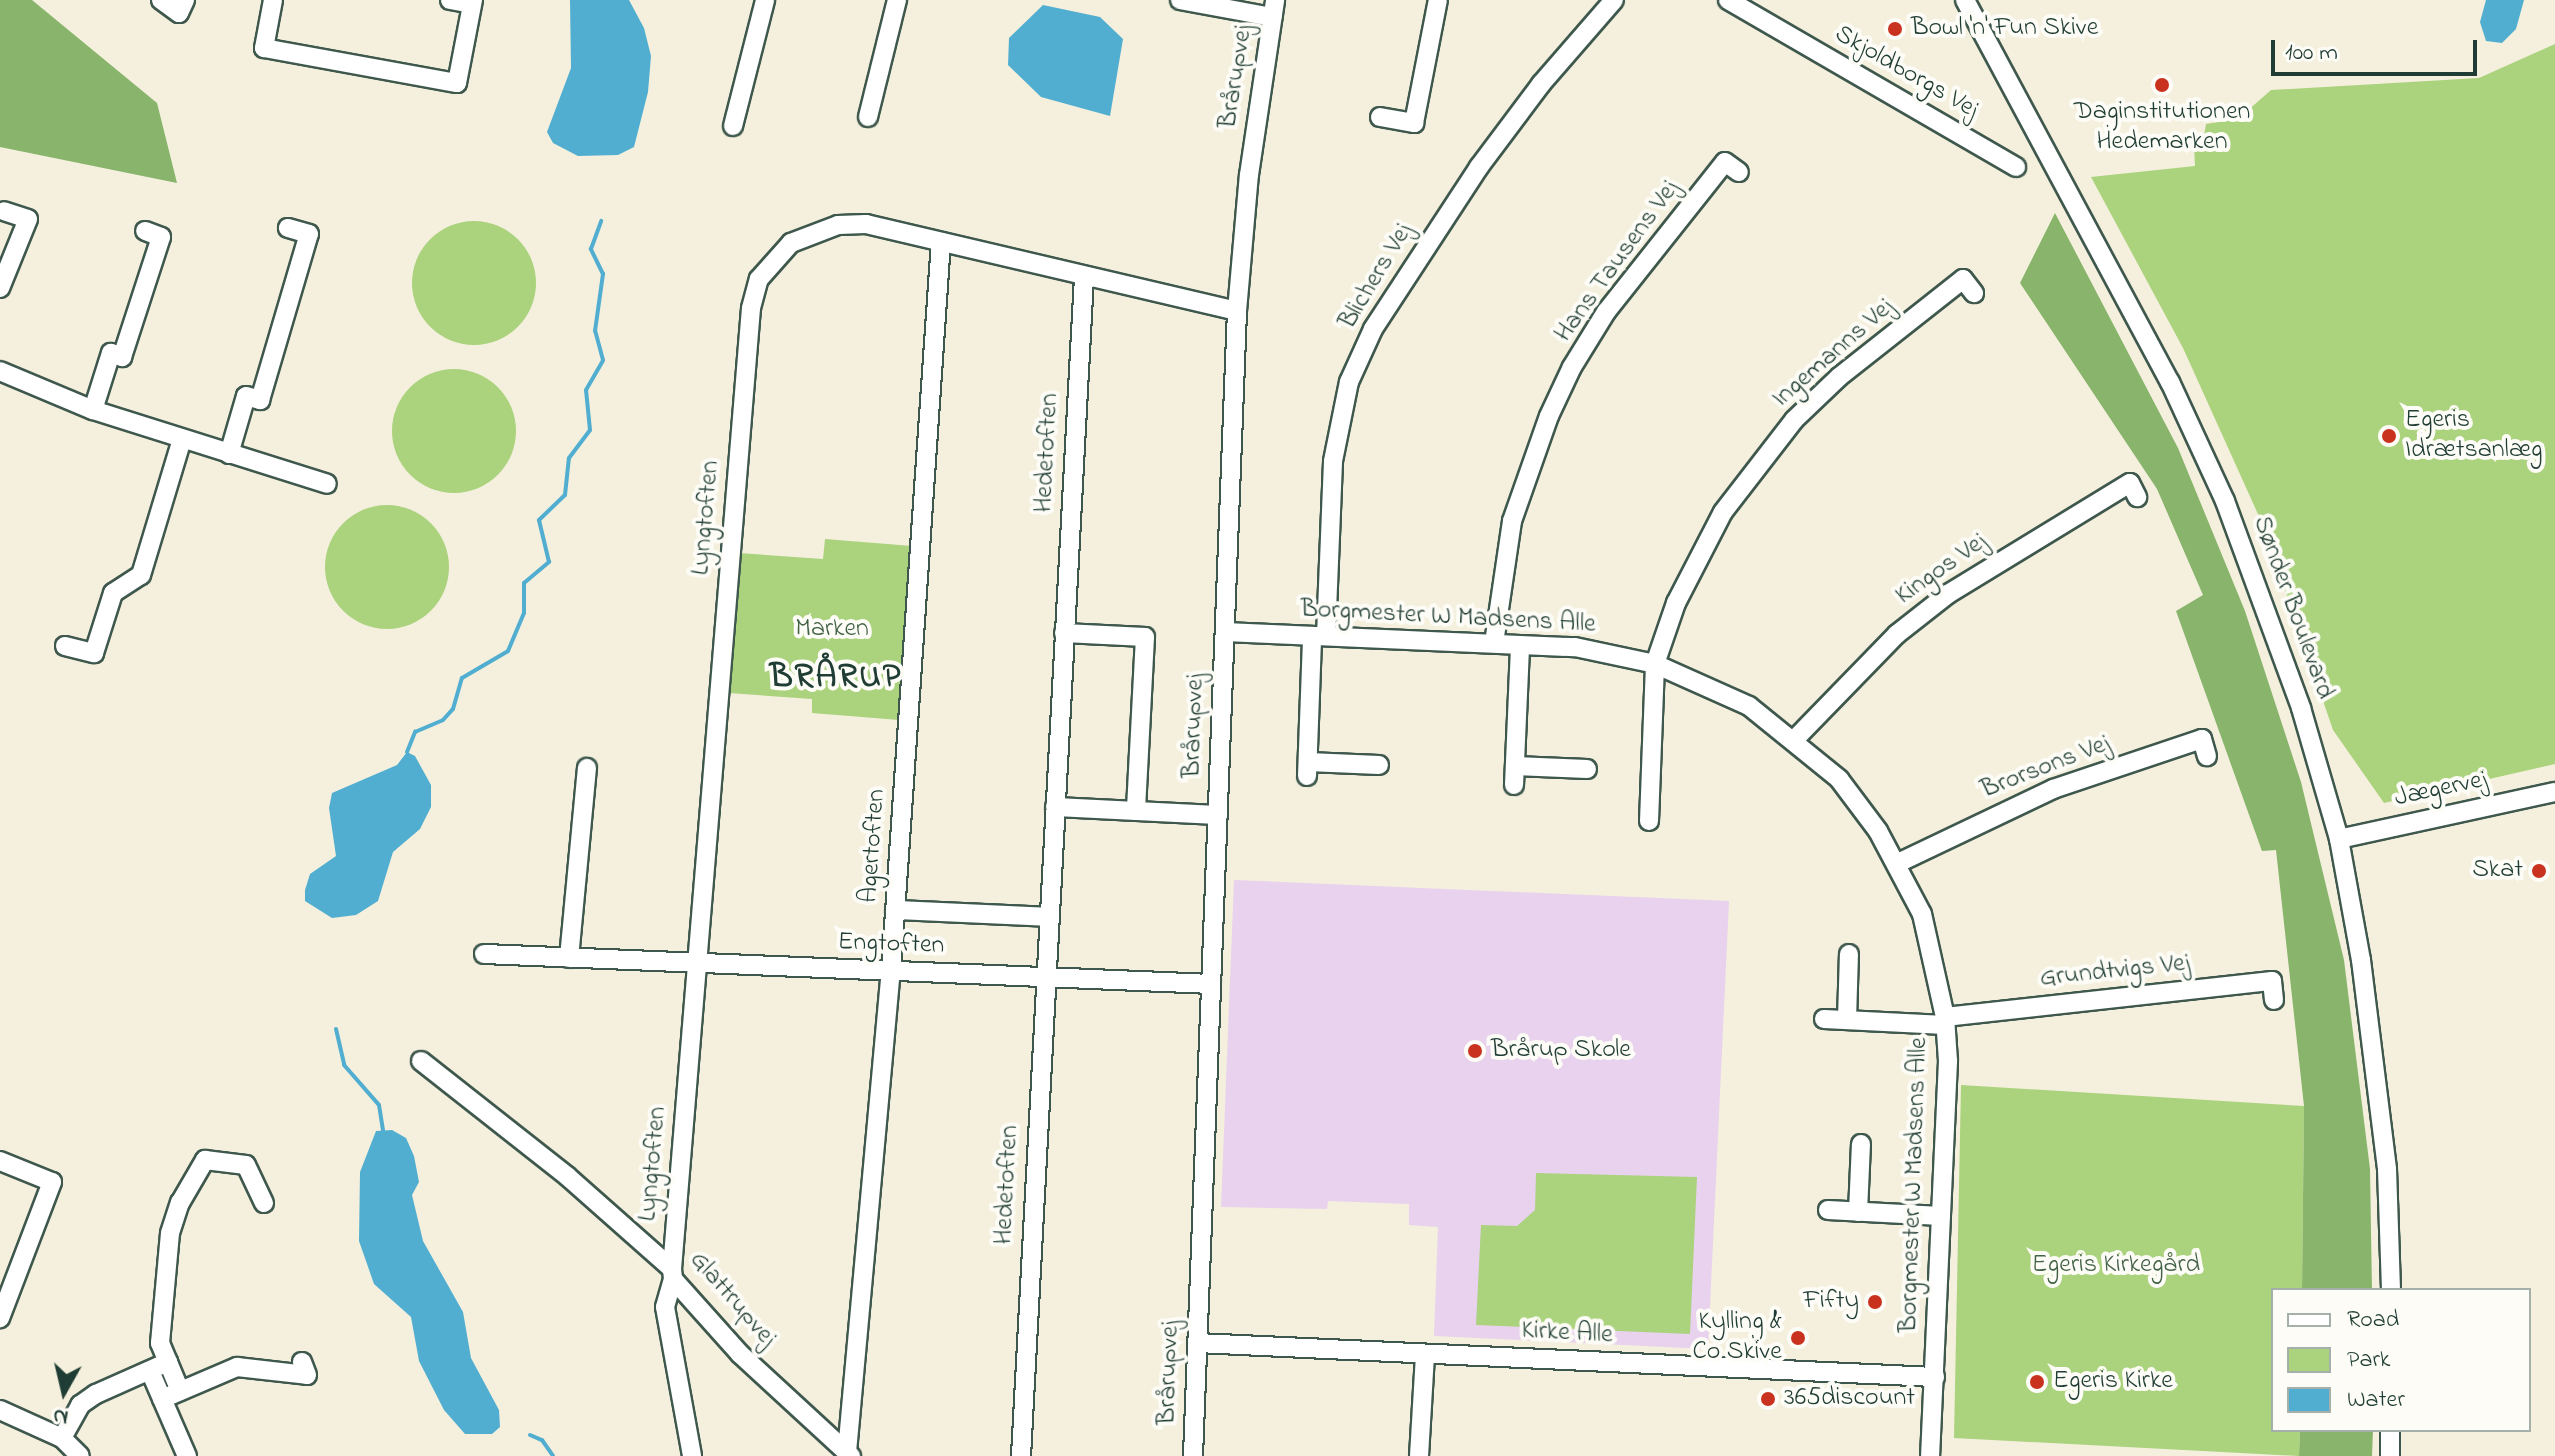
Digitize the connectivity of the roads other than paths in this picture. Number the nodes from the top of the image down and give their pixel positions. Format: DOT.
graph roads {
  1 [pos="161,0"];
  2 [pos="185,0"];
  3 [pos="273,0"];
  4 [pos="450,0"];
  5 [pos="765,0"];
  6 [pos="897,0"];
  7 [pos="1180,0"];
  8 [pos="1438,0"];
  9 [pos="1614,0"];
  10 [pos="1728,0"];
  11 [pos="1965,0"];
  12 [pos="473,2"];
  13 [pos="1274,8"];
  14 [pos="868,117"];
  15 [pos="1380,117"];
  16 [pos="733,126"];
  17 [pos="2016,167"];
  18 [pos="1739,172"];
  19 [pos="4,211"];
  20 [pos="288,228"];
  21 [pos="145,231"];
  22 [pos="941,242"];
  23 [pos="1084,276"];
  24 [pos="0,288"];
  25 [pos="1974,293"];
  26 [pos="1237,311"];
  27 [pos="1,373"];
  28 [pos="93,410"];
  29 [pos="182,439"];
  30 [pos="229,454"];
  31 [pos="327,484"];
  32 [pos="2137,497"];
  33 [pos="1225,632"];
  34 [pos="1064,633"];
  35 [pos="1319,636"];
  36 [pos="1494,643"];
  37 [pos="1520,645"];
  38 [pos="65,646"];
  39 [pos="1655,664"];
  40 [pos="1795,739"];
  41 [pos="2207,756"];
  42 [pos="1379,765"];
  43 [pos="1515,766"];
  44 [pos="587,768"];
  45 [pos="1587,769"];
  46 [pos="1514,785"];
  47 [pos="2555,792"];
  48 [pos="1055,807"];
  49 [pos="1136,811"];
  50 [pos="1218,815"];
  51 [pos="1649,821"];
  52 [pos="2339,839"];
  53 [pos="1898,863"];
  54 [pos="895,910"];
  55 [pos="1048,917"];
  56 [pos="484,954"];
  57 [pos="1849,954"];
  58 [pos="569,958"];
  59 [pos="696,963"];
  60 [pos="891,971"];
  61 [pos="1044,978"];
  62 [pos="1211,984"];
  63 [pos="2274,1000"];
  64 [pos="1824,1019"];
  65 [pos="1847,1020"];
  66 [pos="1945,1021"];
  67 [pos="421,1061"];
  68 [pos="1861,1144"];
  69 [pos="0,1161"];
  70 [pos="264,1203"];
  71 [pos="1828,1210"];
  72 [pos="1858,1212"];
  73 [pos="1941,1216"];
  74 [pos="672,1274"];
  75 [pos="2391,1288"];
  76 [pos="0,1318"];
  77 [pos="1197,1343"];
  78 [pos="1425,1354"];
  79 [pos="168,1362"];
  80 [pos="302,1362"];
  81 [pos="150,1371"];
  82 [pos="1935,1377"];
  83 [pos="180,1391"];
  84 [pos="162,1399"];
  85 [pos="0,1410"];
  86 [pos="2390,1432"];
  87 [pos="62,1438"];
  88 [pos="849,1454"];
  89 [pos="80,1456"];
  90 [pos="187,1456"];
  91 [pos="692,1456"];
  92 [pos="1021,1456"];
  93 [pos="1193,1456"];
  94 [pos="1419,1456"];
  95 [pos="1930,1456"];
  96 [pos="2390,1456"];
  1 -- 2 [label="street"];
  3 -- 12 [label="street"];
  4 -- 12 [label="street"];
  5 -- 16 [label="street"];
  6 -- 14 [label="street"];
  7 -- 13 [label="street"];
  8 -- 15 [label="street"];
  9 -- 35 [label="street, Blichers Vej"];
  10 -- 17 [label="street, Skjoldborgs Vej"];
  11 -- 52 [label="street, Sønder Boulevard"];
  13 -- 26 [label="street, Brårupvej"];
  18 -- 36 [label="street, Hans Tausens Vej"];
  19 -- 24 [label="street"];
  20 -- 30 [label="street"];
  21 -- 28 [label="street"];
  22 -- 23 [label="street, Lyngtoften"];
  22 -- 54 [label="street, Agertoften"];
  22 -- 59 [label="street, Lyngtoften"];
  23 -- 26 [label="street, Lyngtoften"];
  23 -- 34 [label="street, Hedetoften"];
  25 -- 39 [label="street, Ingemanns Vej"];
  26 -- 33 [label="street, Brårupvej"];
  27 -- 28 [label="street"];
  28 -- 29 [label="street"];
  29 -- 30 [label="street"];
  29 -- 38 [label="street"];
  30 -- 31 [label="street"];
  32 -- 40 [label="street, Kingos Vej"];
  33 -- 35 [label="street, Borgmester W Madsens Alle"];
  33 -- 50 [label="street, Brårupvej"];
  34 -- 48 [label="street, Hedetoften"];
  34 -- 49 [label="street"];
  35 -- 36 [label="street, Borgmester W Madsens Alle"];
  35 -- 42 [label="street, Blichers Vej"];
  36 -- 37 [label="street, Borgmester W Madsens Alle"];
  37 -- 39 [label="street, Borgmester W Madsens Alle"];
  37 -- 43 [label="street"];
  39 -- 40 [label="street, Borgmester W Madsens Alle"];
  39 -- 51 [label="street"];
  40 -- 53 [label="street, Borgmester W Madsens Alle"];
  41 -- 53 [label="street, Brorsons Vej"];
  43 -- 45 [label="street"];
  43 -- 46 [label="street"];
  44 -- 58 [label="street"];
  47 -- 52 [label="street, Jægervej"];
  48 -- 49 [label="street"];
  48 -- 55 [label="street, Hedetoften"];
  49 -- 50 [label="street"];
  50 -- 62 [label="street, Brårupvej"];
  52 -- 75 [label="street, Sønder Boulevard"];
  53 -- 66 [label="street, Borgmester W Madsens Alle"];
  54 -- 55 [label="street"];
  54 -- 60 [label="street, Agertoften"];
  55 -- 61 [label="street, Hedetoften"];
  56 -- 58 [label="street, Engtoften"];
  57 -- 65 [label="street"];
  58 -- 59 [label="street, Engtoften"];
  59 -- 60 [label="street, Engtoften"];
  59 -- 74 [label="street, Lyngtoften"];
  60 -- 61 [label="street, Engtoften"];
  60 -- 88 [label="street, Agertoften"];
  61 -- 62 [label="street, Engtoften"];
  61 -- 92 [label="street, Hedetoften"];
  62 -- 77 [label="street, Brårupvej"];
  63 -- 66 [label="street, Grundtvigs Vej"];
  64 -- 65 [label="street"];
  65 -- 66 [label="street"];
  66 -- 73 [label="street, Borgmester W Madsens Alle"];
  67 -- 74 [label="street, Glattrupvej"];
  68 -- 72 [label="street"];
  69 -- 76 [label="street"];
  70 -- 79 [label="street"];
  71 -- 72 [label="street"];
  72 -- 73 [label="street"];
  73 -- 82 [label="street, Borgmester W Madsens Alle"];
  74 -- 88 [label="street, Glattrupvej"];
  74 -- 91 [label="street, Lyngtoften"];
  77 -- 78 [label="street, Kirke Alle"];
  77 -- 93 [label="street, Brårupvej"];
  78 -- 82 [label="street, Kirke Alle"];
  78 -- 94 [label="street"];
  79 -- 81 [label="street"];
  79 -- 83 [label="street"];
  80 -- 83 [label="street"];
  81 -- 84 [label="street"];
  81 -- 87 [label="street"];
  82 -- 95 [label="street, Borgmester W Madsens Alle"];
  83 -- 84 [label="street"];
  84 -- 90 [label="street"];
  85 -- 87 [label="street"];
  86 -- 96 [label="street"];
  87 -- 89 [label="street"];
}
